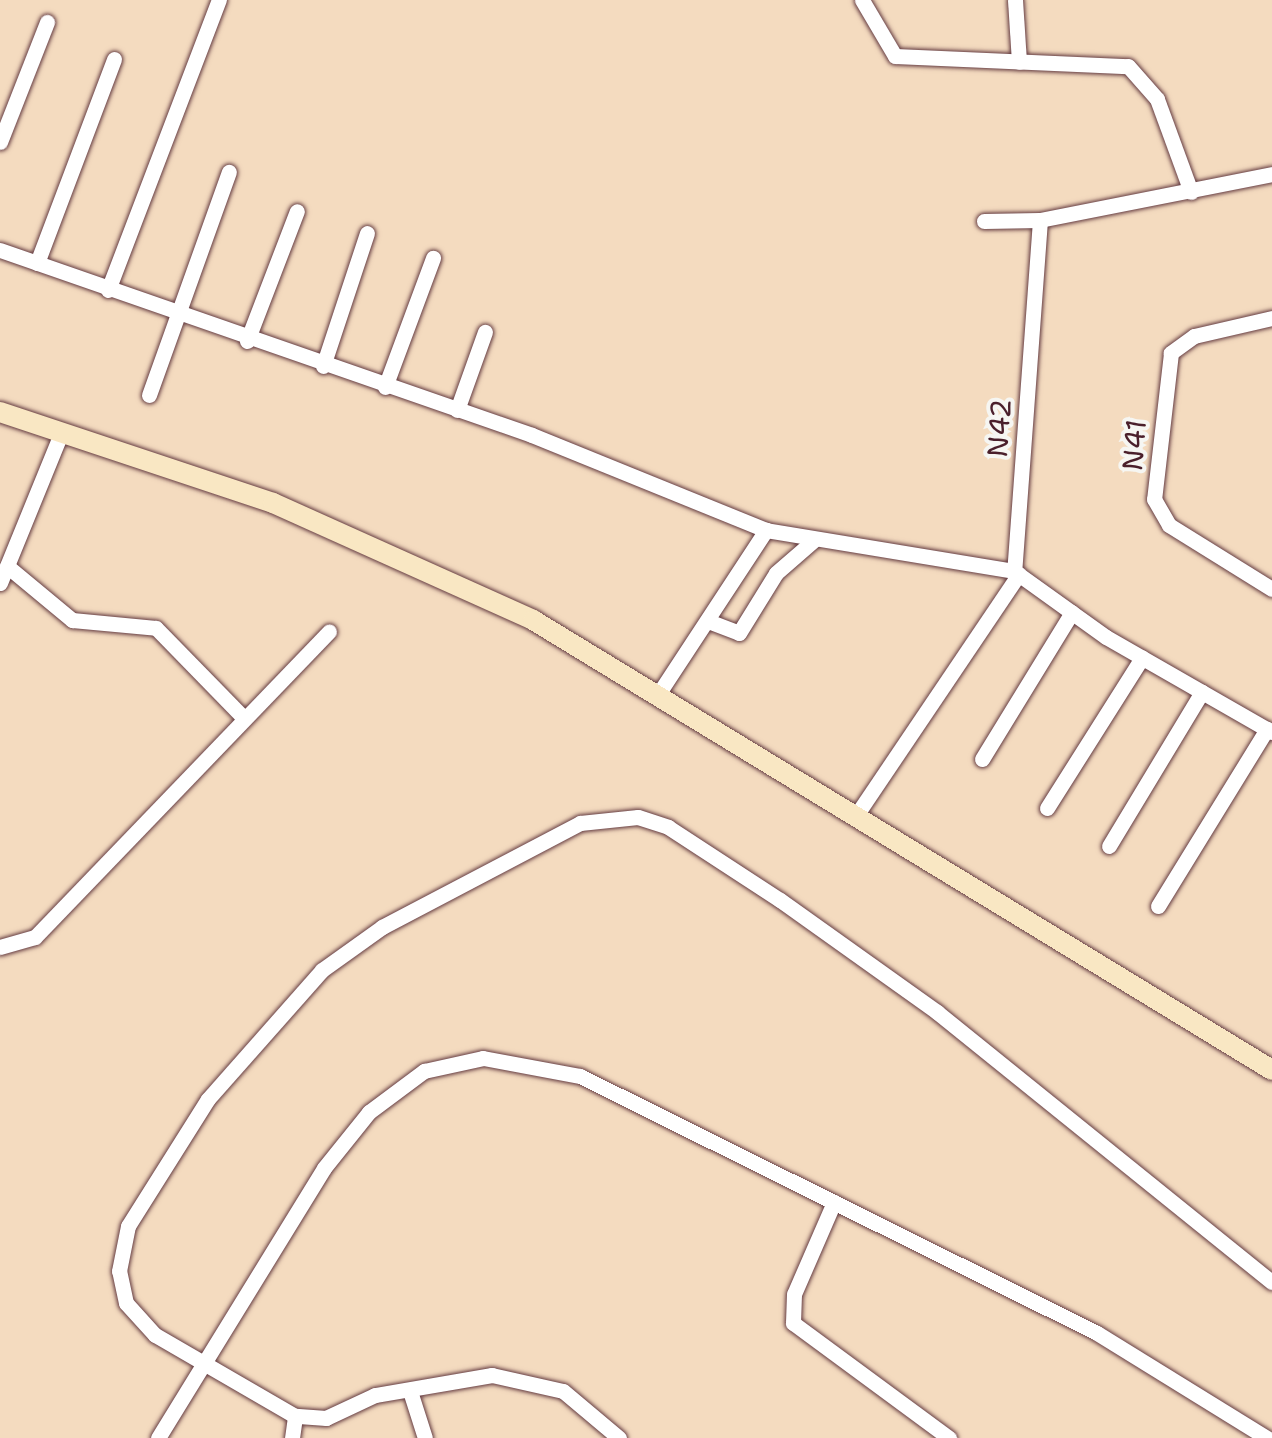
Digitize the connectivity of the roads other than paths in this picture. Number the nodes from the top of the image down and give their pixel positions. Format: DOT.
graph roads {
  1 [pos="219,0"];
  2 [pos="862,0"];
  3 [pos="1015,0"];
  4 [pos="46,22"];
  5 [pos="114,59"];
  6 [pos="1019,62"];
  7 [pos="0,142"];
  8 [pos="229,172"];
  9 [pos="1272,174"];
  10 [pos="1191,192"];
  11 [pos="297,211"];
  12 [pos="1040,220"];
  13 [pos="984,222"];
  14 [pos="367,233"];
  15 [pos="0,250"];
  16 [pos="433,258"];
  17 [pos="36,263"];
  18 [pos="108,290"];
  19 [pos="177,316"];
  20 [pos="1272,318"];
  21 [pos="485,332"];
  22 [pos="247,341"];
  23 [pos="323,366"];
  24 [pos="385,386"];
  25 [pos="149,395"];
  26 [pos="457,410"];
  27 [pos="0,412"];
  28 [pos="60,436"];
  29 [pos="766,530"];
  30 [pos="813,541"];
  31 [pos="7,566"];
  32 [pos="1016,572"];
  33 [pos="0,583"];
  34 [pos="1272,590"];
  35 [pos="1072,612"];
  36 [pos="708,622"];
  37 [pos="329,632"];
  38 [pos="1142,658"];
  39 [pos="1202,692"];
  40 [pos="656,696"];
  41 [pos="240,714"];
  42 [pos="1270,731"];
  43 [pos="982,759"];
  44 [pos="1046,808"];
  45 [pos="856,817"];
  46 [pos="1109,846"];
  47 [pos="1158,906"];
  48 [pos="0,947"];
  49 [pos="1272,1070"];
  50 [pos="834,1202"];
  51 [pos="1272,1282"];
  52 [pos="206,1366"];
  53 [pos="410,1391"];
  54 [pos="295,1416"];
  55 [pos="158,1438"];
  56 [pos="292,1438"];
  57 [pos="425,1438"];
  58 [pos="620,1438"];
  59 [pos="948,1438"];
  60 [pos="1267,1438"];
  1 -- 18 [label="street"];
  2 -- 6 [label="street"];
  3 -- 6 [label="street"];
  4 -- 7 [label="street"];
  5 -- 17 [label="street"];
  6 -- 10 [label="street"];
  8 -- 19 [label="street"];
  9 -- 10 [label="street"];
  10 -- 12 [label="street"];
  11 -- 22 [label="street"];
  12 -- 13 [label="street"];
  12 -- 32 [label="street, N42"];
  14 -- 23 [label="street"];
  15 -- 17 [label="street"];
  16 -- 24 [label="street"];
  17 -- 18 [label="street"];
  18 -- 19 [label="street"];
  19 -- 22 [label="street"];
  19 -- 25 [label="street"];
  20 -- 34 [label="street, N41"];
  21 -- 26 [label="street"];
  22 -- 23 [label="street"];
  23 -- 24 [label="street"];
  24 -- 26 [label="street"];
  26 -- 29 [label="street"];
  27 -- 28 [label="street"];
  28 -- 31 [label="street"];
  28 -- 40 [label="street"];
  29 -- 30 [label="street"];
  29 -- 36 [label="street"];
  30 -- 32 [label="street"];
  30 -- 36 [label="street"];
  31 -- 33 [label="street"];
  31 -- 41 [label="street"];
  32 -- 35 [label="street"];
  32 -- 45 [label="street"];
  35 -- 38 [label="street"];
  35 -- 43 [label="street"];
  36 -- 40 [label="street"];
  37 -- 41 [label="street"];
  38 -- 39 [label="street"];
  38 -- 44 [label="street"];
  39 -- 42 [label="street"];
  39 -- 46 [label="street"];
  40 -- 45 [label="street"];
  41 -- 48 [label="street"];
  42 -- 47 [label="street"];
  45 -- 49 [label="street"];
  50 -- 52 [label="street"];
  50 -- 59 [label="street"];
  50 -- 60 [label="street"];
  51 -- 52 [label="street"];
  52 -- 54 [label="street"];
  52 -- 55 [label="street"];
  53 -- 54 [label="street"];
  53 -- 57 [label="street"];
  53 -- 58 [label="street"];
  54 -- 56 [label="street"];
}
